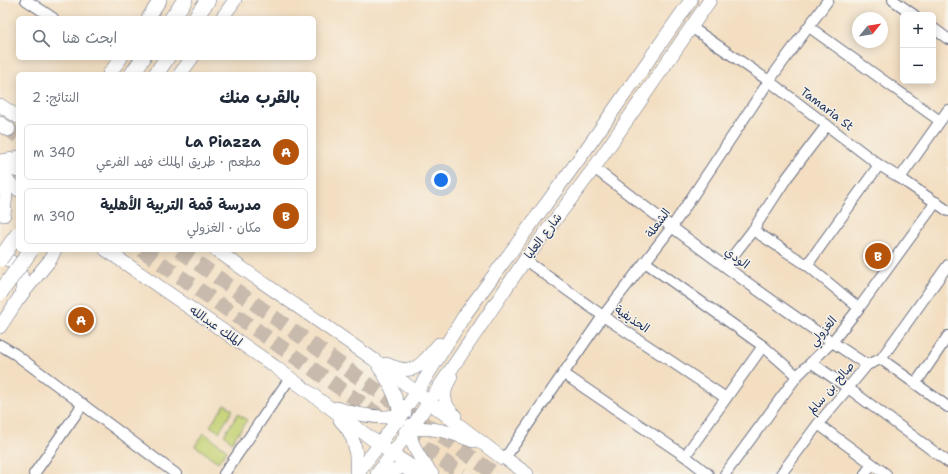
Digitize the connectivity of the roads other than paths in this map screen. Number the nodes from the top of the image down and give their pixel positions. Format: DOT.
graph roads {
  1 [pos="26,0"];
  2 [pos="160,0"];
  3 [pos="185,0"];
  4 [pos="208,0"];
  5 [pos="235,0"];
  6 [pos="691,0"];
  7 [pos="710,0"];
  8 [pos="828,0"];
  9 [pos="893,0"];
  10 [pos="37,3"];
  11 [pos="910,12"];
  12 [pos="51,16"];
  13 [pos="149,16"];
  14 [pos="173,16"];
  15 [pos="196,16"];
  16 [pos="223,16"];
  17 [pos="691,27"];
  18 [pos="809,27"];
  19 [pos="936,30"];
  20 [pos="948,39"];
  21 [pos="142,60"];
  22 [pos="166,60"];
  23 [pos="190,60"];
  24 [pos="118,63"];
  25 [pos="111,72"];
  26 [pos="133,72"];
  27 [pos="157,72"];
  28 [pos="182,72"];
  29 [pos="769,81"];
  30 [pos="0,105"];
  31 [pos="948,110"];
  32 [pos="12,121"];
  33 [pos="940,121"];
  34 [pos="827,125"];
  35 [pos="16,158"];
  36 [pos="0,161"];
  37 [pos="879,165"];
  38 [pos="0,167"];
  39 [pos="594,168"];
  40 [pos="16,171"];
  41 [pos="0,174"];
  42 [pos="0,178"];
  43 [pos="900,178"];
  44 [pos="16,188"];
  45 [pos="16,202"];
  46 [pos="936,202"];
  47 [pos="948,211"];
  48 [pos="2,218"];
  49 [pos="672,227"];
  50 [pos="753,230"];
  51 [pos="16,237"];
  52 [pos="30,252"];
  53 [pos="108,252"];
  54 [pos="219,252"];
  55 [pos="53,255"];
  56 [pos="0,258"];
  57 [pos="525,260"];
  58 [pos="645,262"];
  59 [pos="807,265"];
  60 [pos="948,265"];
  61 [pos="725,266"];
  62 [pos="0,294"];
  63 [pos="19,298"];
  64 [pos="859,308"];
  65 [pos="464,316"];
  66 [pos="603,316"];
  67 [pos="0,327"];
  68 [pos="477,331"];
  69 [pos="948,336"];
  70 [pos="832,342"];
  71 [pos="0,345"];
  72 [pos="763,346"];
  73 [pos="373,359"];
  74 [pos="881,359"];
  75 [pos="812,363"];
  76 [pos="867,365"];
  77 [pos="564,374"];
  78 [pos="797,376"];
  79 [pos="290,378"];
  80 [pos="916,383"];
  81 [pos="848,388"];
  82 [pos="417,392"];
  83 [pos="726,398"];
  84 [pos="429,401"];
  85 [pos="83,404"];
  86 [pos="324,405"];
  87 [pos="948,407"];
  88 [pos="414,409"];
  89 [pos="400,415"];
  90 [pos="818,424"];
  91 [pos="410,430"];
  92 [pos="396,436"];
  93 [pos="380,444"];
  94 [pos="487,447"];
  95 [pos="392,454"];
  96 [pos="685,456"];
  97 [pos="505,458"];
  98 [pos="948,462"];
  99 [pos="872,464"];
  100 [pos="34,474"];
  101 [pos="176,474"];
  102 [pos="224,474"];
  103 [pos="356,474"];
  104 [pos="359,474"];
  105 [pos="377,474"];
  106 [pos="386,474"];
  107 [pos="416,474"];
  108 [pos="424,474"];
  109 [pos="432,474"];
  110 [pos="527,474"];
  111 [pos="708,474"];
  112 [pos="725,474"];
  113 [pos="781,474"];
  114 [pos="866,474"];
  115 [pos="886,474"];
  1 -- 10 [label="street"];
  2 -- 13 [label="main road"];
  3 -- 14 [label="highway"];
  4 -- 15 [label="highway"];
  5 -- 16 [label="main road"];
  6 -- 65 [label="main road, شارع العليا"];
  7 -- 17 [label="main road, شارع العليا"];
  8 -- 18 [label="street, الشعلة"];
  9 -- 11 [label="street"];
  10 -- 12 [label="street"];
  17 -- 29 [label="street, Tamaria St"];
  17 -- 39 [label="main road, شارع العليا"];
  18 -- 29 [label="street, الشعلة"];
  18 -- 33 [label="street"];
  19 -- 20 [label="street"];
  21 -- 26 [label="highway"];
  22 -- 27 [label="highway"];
  23 -- 28 [label="main road"];
  24 -- 25 [label="main road"];
  29 -- 34 [label="street, Tamaria St"];
  29 -- 49 [label="street, الشعلة"];
  30 -- 32 [label="main road"];
  31 -- 33 [label="street"];
  33 -- 43 [label="street"];
  34 -- 37 [label="street, Tamaria St"];
  34 -- 50 [label="street"];
  35 -- 36 [label="main road"];
  37 -- 43 [label="street, Tamaria St"];
  37 -- 59 [label="street"];
  38 -- 40 [label="main road"];
  39 -- 49 [label="street, الودي"];
  39 -- 57 [label="main road, شارع العليا"];
  41 -- 44 [label="main road"];
  42 -- 48 [label="main road"];
  43 -- 46 [label="street, Tamaria St"];
  45 -- 48 [label="main road"];
  46 -- 47 [label="street, Tamaria St"];
  46 -- 64 [label="street, الغزولي"];
  49 -- 58 [label="street, الشعلة"];
  49 -- 61 [label="street, الودي"];
  50 -- 59 [label="street"];
  50 -- 61 [label="street"];
  51 -- 56 [label="highway, bridge"];
  52 -- 62 [label="highway, bridge"];
  53 -- 79 [label="main road, الملك عبدالله"];
  54 -- 73 [label="main road"];
  55 -- 63 [label="main road"];
  56 -- 63 [label="main road"];
  57 -- 66 [label="street, الحذيفية"];
  57 -- 68 [label="main road, شارع العليا"];
  58 -- 66 [label="street, الشعلة"];
  58 -- 72 [label="street"];
  59 -- 64 [label="street"];
  60 -- 74 [label="street"];
  61 -- 70 [label="street, الودي"];
  63 -- 67 [label="main road"];
  64 -- 70 [label="street, الغزولي"];
  65 -- 73 [label="main road"];
  65 -- 82 [label="main road, شارع العليا"];
  66 -- 77 [label="street, الشعلة"];
  66 -- 83 [label="street, الحذيفية"];
  68 -- 84 [label="main road, شارع العليا"];
  68 -- 94 [label="main road"];
  69 -- 80 [label="street"];
  70 -- 75 [label="street, الغزولي"];
  70 -- 76 [label="street, الودي"];
  71 -- 85 [label="street"];
  72 -- 78 [label="street"];
  72 -- 83 [label="street"];
  73 -- 82 [label="main road"];
  73 -- 89 [label="main road"];
  74 -- 76 [label="street, صالح بن سالم"];
  74 -- 80 [label="street"];
  75 -- 78 [label="street, الغزولي"];
  75 -- 81 [label="street"];
  76 -- 81 [label="street, صالح بن سالم"];
  77 -- 96 [label="street"];
  77 -- 97 [label="street, الشعلة"];
  78 -- 112 [label="street, الغزولي"];
  79 -- 86 [label="main road, الملك عبدالله"];
  79 -- 102 [label="street"];
  80 -- 87 [label="street"];
  81 -- 90 [label="street, صالح بن سالم"];
  81 -- 98 [label="street"];
  82 -- 84 [label="main road"];
  82 -- 88 [label="main road"];
  82 -- 89 [label="main road, شارع العليا"];
  83 -- 96 [label="street"];
  84 -- 88 [label="main road"];
  84 -- 91 [label="main road, شارع العليا"];
  84 -- 94 [label="main road"];
  85 -- 100 [label="street"];
  85 -- 101 [label="street"];
  86 -- 89 [label="main road"];
  86 -- 93 [label="main road"];
  86 -- 103 [label="main road"];
  88 -- 89 [label="main road"];
  88 -- 91 [label="main road"];
  89 -- 92 [label="main road"];
  89 -- 93 [label="main road, شارع العليا"];
  90 -- 99 [label="street"];
  90 -- 113 [label="street, صالح بن سالم"];
  91 -- 92 [label="main road"];
  91 -- 94 [label="main road"];
  91 -- 95 [label="main road, شارع العليا"];
  91 -- 109 [label="main road"];
  92 -- 93 [label="main road"];
  92 -- 95 [label="main road"];
  93 -- 95 [label="main road"];
  93 -- 104 [label="main road, شارع العليا"];
  94 -- 97 [label="main road"];
  95 -- 105 [label="main road, شارع العليا"];
  95 -- 108 [label="main road"];
  96 -- 111 [label="street"];
  97 -- 110 [label="main road"];
  99 -- 114 [label="street"];
  99 -- 115 [label="street"];
  106 -- 107 [label="main road"];
}
